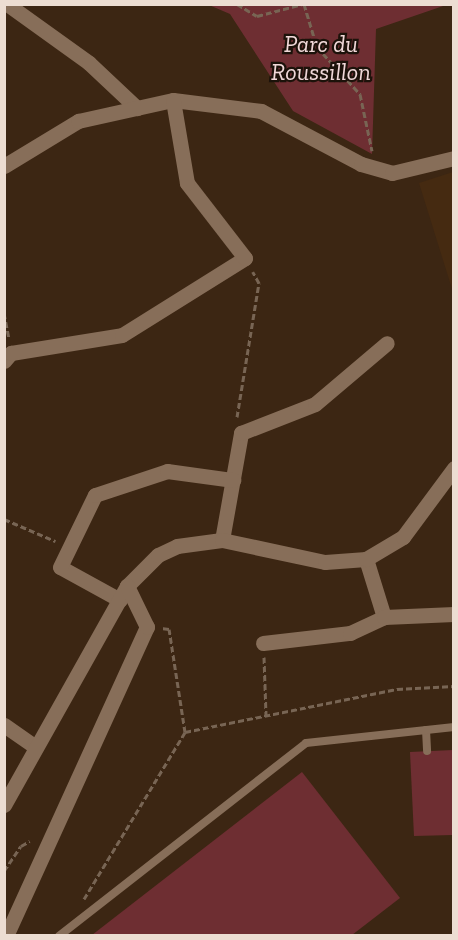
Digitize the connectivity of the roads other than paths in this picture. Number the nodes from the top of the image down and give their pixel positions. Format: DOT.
graph roads {
  1 [pos="7,4"];
  2 [pos="173,100"];
  3 [pos="137,108"];
  4 [pos="453,159"];
  5 [pos="4,166"];
  6 [pos="387,343"];
  7 [pos="8,357"];
  8 [pos="453,468"];
  9 [pos="233,480"];
  10 [pos="222,540"];
  11 [pos="366,559"];
  12 [pos="123,593"];
  13 [pos="453,614"];
  14 [pos="384,617"];
  15 [pos="263,651"];
  16 [pos="4,725"];
  17 [pos="453,727"];
  18 [pos="426,730"];
  19 [pos="34,746"];
  20 [pos="427,751"];
  21 [pos="4,805"];
  22 [pos="6,936"];
  23 [pos="59,936"];
  1 -- 3 [label="street"];
  2 -- 3 [label="street"];
  2 -- 4 [label="street"];
  2 -- 7 [label="street"];
  3 -- 5 [label="street"];
  6 -- 9 [label="street"];
  8 -- 11 [label="street"];
  9 -- 10 [label="street"];
  9 -- 12 [label="street"];
  10 -- 11 [label="street"];
  10 -- 12 [label="street"];
  11 -- 14 [label="street"];
  12 -- 19 [label="street"];
  12 -- 22 [label="street"];
  13 -- 14 [label="street"];
  14 -- 15 [label="street"];
  16 -- 19 [label="street"];
  17 -- 18 [label="lane"];
  18 -- 20 [label="lane"];
  18 -- 23 [label="lane"];
  19 -- 21 [label="street"];
}
